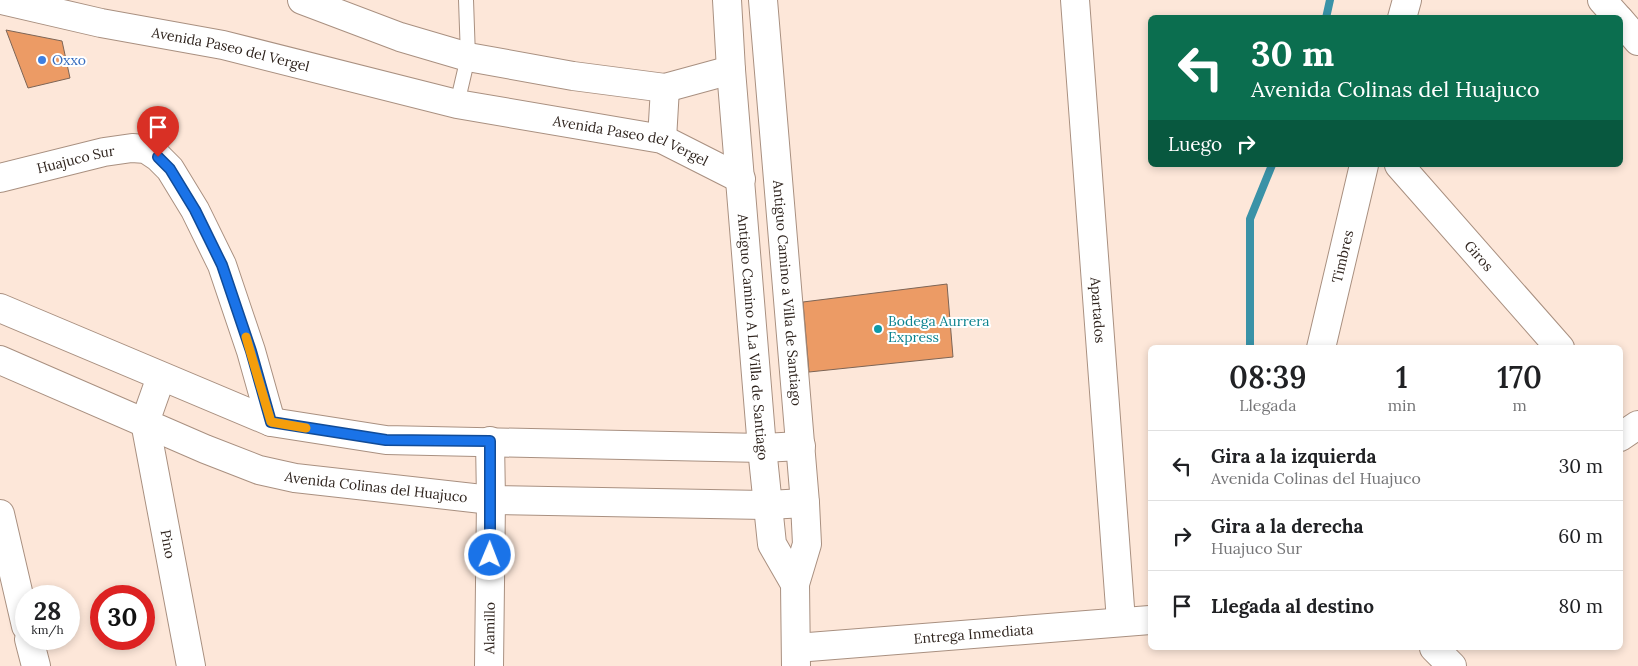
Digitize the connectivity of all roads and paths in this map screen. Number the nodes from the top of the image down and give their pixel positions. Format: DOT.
graph roads {
  1 [pos="2,0"];
  2 [pos="466,0"];
  3 [pos="727,0"];
  4 [pos="763,0"];
  5 [pos="1075,0"];
  6 [pos="1407,0"];
  7 [pos="1602,0"];
  8 [pos="305,1"];
  9 [pos="104,12"];
  10 [pos="1403,15"];
  11 [pos="1615,15"];
  12 [pos="1623,23"];
  13 [pos="1638,40"];
  14 [pos="468,57"];
  15 [pos="730,70"];
  16 [pos="665,88"];
  17 [pos="457,104"];
  18 [pos="662,139"];
  19 [pos="1364,167"];
  20 [pos="1401,167"];
  21 [pos="0,178"];
  22 [pos="740,179"];
  23 [pos="0,308"];
  24 [pos="1322,345"];
  25 [pos="1557,345"];
  26 [pos="0,360"];
  27 [pos="161,377"];
  28 [pos="145,422"];
  29 [pos="271,422"];
  30 [pos="490,441"];
  31 [pos="801,446"];
  32 [pos="762,448"];
  33 [pos="491,500"];
  34 [pos="805,503"];
  35 [pos="768,505"];
  36 [pos="0,514"];
  37 [pos="795,584"];
  38 [pos="16,585"];
  39 [pos="1148,620"];
  40 [pos="1120,621"];
  41 [pos="32,650"];
  42 [pos="1436,650"];
  43 [pos="796,657"];
  44 [pos="36,666"];
  45 [pos="191,666"];
  46 [pos="489,666"];
  47 [pos="1452,666"];
  1 -- 9 [label="street, Avenida Paseo del Vergel"];
  2 -- 14 [label="lane"];
  3 -- 15 [label="street, Antiguo Camino A La Villa de Santiago"];
  4 -- 31 [label="street, Antiguo Camino a Villa de Santiago"];
  5 -- 40 [label="street, Apartados"];
  6 -- 10 [label="street"];
  7 -- 11 [label="street"];
  8 -- 14 [label="street"];
  9 -- 17 [label="street, Avenida Paseo del Vergel"];
  12 -- 13 [label="street"];
  14 -- 16 [label="street"];
  14 -- 17 [label="lane"];
  15 -- 16 [label="street"];
  15 -- 22 [label="street, Antiguo Camino A La Villa de Santiago"];
  16 -- 18 [label="street"];
  17 -- 18 [label="street, Avenida Paseo del Vergel"];
  18 -- 22 [label="street, Avenida Paseo del Vergel"];
  19 -- 24 [label="street, Timbres"];
  20 -- 25 [label="street, Giros"];
  21 -- 29 [label="street, Huajuco Sur"];
  22 -- 32 [label="street, Antiguo Camino A La Villa de Santiago"];
  23 -- 27 [label="street"];
  26 -- 28 [label="street, Avenida Colinas del Huajuco"];
  27 -- 28 [label="street"];
  27 -- 29 [label="street"];
  28 -- 33 [label="street, Avenida Colinas del Huajuco"];
  28 -- 45 [label="street, Pino"];
  29 -- 30 [label="street"];
  30 -- 32 [label="street"];
  30 -- 33 [label="street, Alamillo"];
  31 -- 32 [label="street"];
  31 -- 34 [label="street, Antiguo Camino a Villa de Santiago"];
  32 -- 35 [label="street, Antiguo Camino A La Villa de Santiago"];
  33 -- 35 [label="street, Avenida Colinas del Huajuco"];
  33 -- 46 [label="street, Alamillo"];
  34 -- 35 [label="street, Avenida Colinas del Huajuco"];
  34 -- 37 [label="street, Antiguo Camino a Villa de Santiago"];
  35 -- 37 [label="street, Antiguo Camino A La Villa de Santiago"];
  36 -- 38 [label="street"];
  37 -- 43 [label="street, Antiguo Camino A La Villa de Santiago"];
  39 -- 40 [label="street, Entrega Inmediata"];
  40 -- 43 [label="street, Entrega Inmediata"];
  41 -- 44 [label="street"];
  42 -- 47 [label="street"];
}
